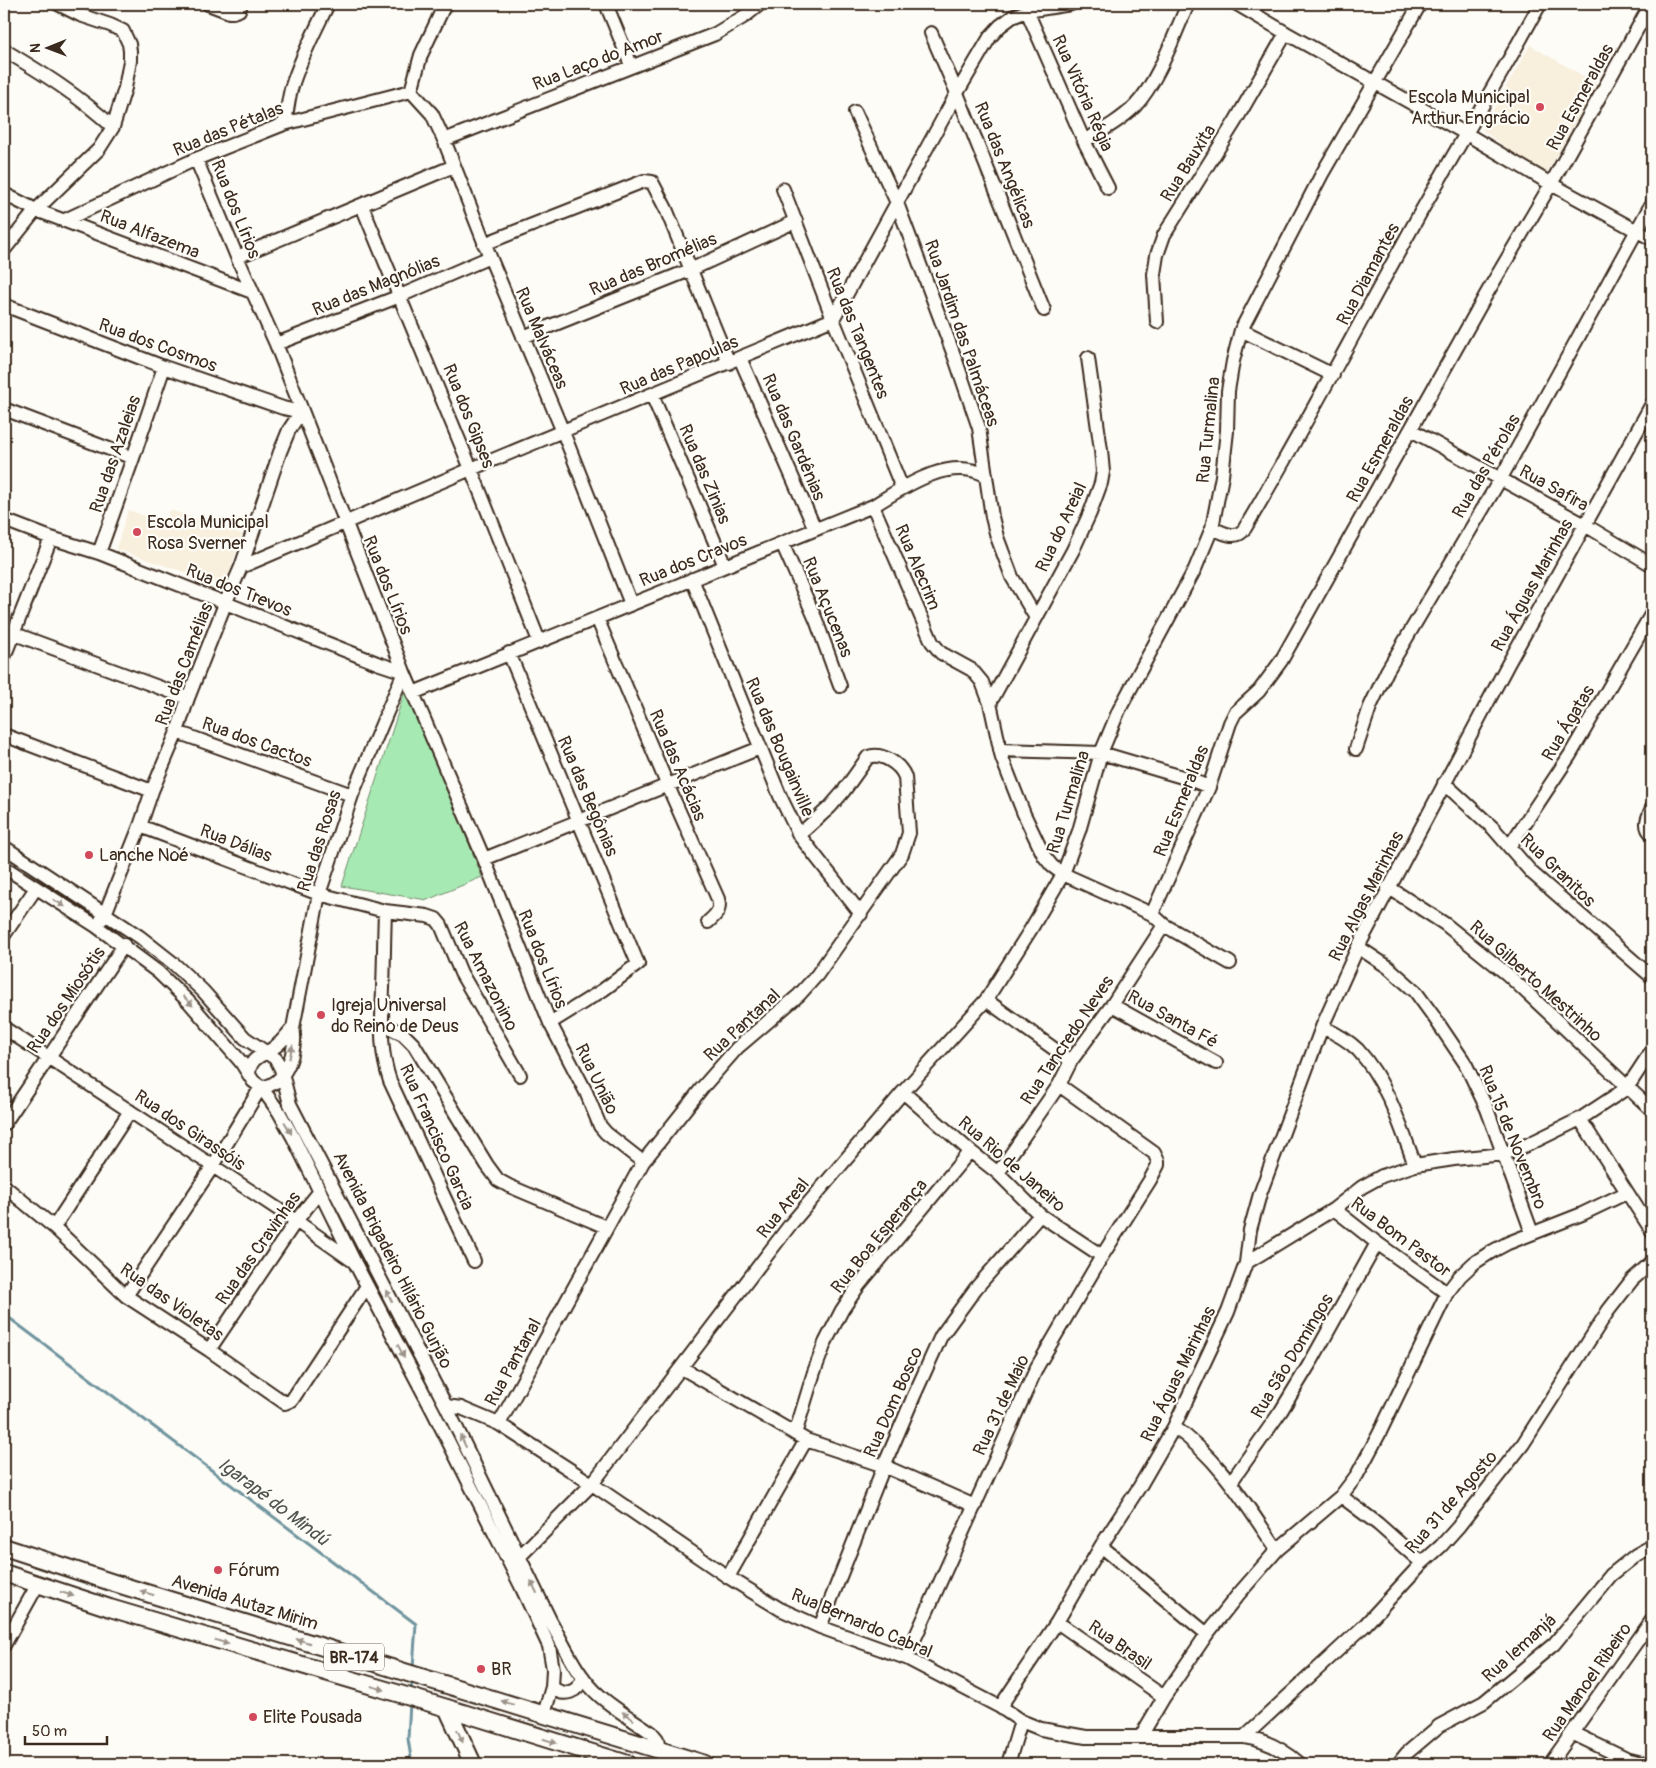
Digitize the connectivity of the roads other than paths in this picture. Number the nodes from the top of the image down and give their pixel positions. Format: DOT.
graph roads {
  1 [pos="58,4"];
  2 [pos="208,4"];
  3 [pos="241,4"];
  4 [pos="328,4"];
  5 [pos="445,4"];
  6 [pos="606,4"];
  7 [pos="760,4"];
  8 [pos="1071,4"];
  9 [pos="1188,4"];
  10 [pos="1237,4"];
  11 [pos="1420,4"];
  12 [pos="1540,4"];
  13 [pos="1652,4"];
  14 [pos="1027,12"];
  15 [pos="931,33"];
  16 [pos="1286,33"];
  17 [pos="4,50"];
  18 [pos="631,65"];
  19 [pos="1375,82"];
  20 [pos="412,91"];
  21 [pos="957,93"];
  22 [pos="855,112"];
  23 [pos="284,124"];
  24 [pos="113,127"];
  25 [pos="1465,133"];
  26 [pos="444,140"];
  27 [pos="1084,141"];
  28 [pos="196,159"];
  29 [pos="454,166"];
  30 [pos="1550,184"];
  31 [pos="1108,188"];
  32 [pos="783,189"];
  33 [pos="4,194"];
  34 [pos="897,203"];
  35 [pos="1652,203"];
  36 [pos="362,206"];
  37 [pos="36,210"];
  38 [pos="65,220"];
  39 [pos="796,221"];
  40 [pos="1637,230"];
  41 [pos="1652,238"];
  42 [pos="484,244"];
  43 [pos="4,250"];
  44 [pos="237,257"];
  45 [pos="490,257"];
  46 [pos="690,270"];
  47 [pos="252,292"];
  48 [pos="400,296"];
  49 [pos="4,305"];
  50 [pos="1044,310"];
  51 [pos="833,319"];
  52 [pos="1156,322"];
  53 [pos="1241,330"];
  54 [pos="523,337"];
  55 [pos="276,344"];
  56 [pos="1088,358"];
  57 [pos="735,361"];
  58 [pos="164,367"];
  59 [pos="1333,375"];
  60 [pos="652,395"];
  61 [pos="1652,404"];
  62 [pos="4,409"];
  63 [pos="301,412"];
  64 [pos="1412,430"];
  65 [pos="563,432"];
  66 [pos="133,458"];
  67 [pos="471,469"];
  68 [pos="985,475"];
  69 [pos="1501,478"];
  70 [pos="902,488"];
  71 [pos="873,506"];
  72 [pos="4,520"];
  73 [pos="345,523"];
  74 [pos="1585,525"];
  75 [pos="1212,528"];
  76 [pos="815,529"];
  77 [pos="51,538"];
  78 [pos="782,543"];
  79 [pos="99,553"];
  80 [pos="1652,565"];
  81 [pos="724,566"];
  82 [pos="241,567"];
  83 [pos="692,579"];
  84 [pos="225,604"];
  85 [pos="631,604"];
  86 [pos="1652,614"];
  87 [pos="597,618"];
  88 [pos="1036,618"];
  89 [pos="8,632"];
  90 [pos="539,641"];
  91 [pos="509,654"];
  92 [pos="4,657"];
  93 [pos="404,672"];
  94 [pos="840,686"];
  95 [pos="413,693"];
  96 [pos="188,698"];
  97 [pos="990,703"];
  98 [pos="177,732"];
  99 [pos="4,735"];
  100 [pos="760,748"];
  101 [pos="1356,749"];
  102 [pos="1000,750"];
  103 [pos="1101,753"];
  104 [pos="1444,783"];
  105 [pos="667,784"];
  106 [pos="1209,787"];
  107 [pos="152,791"];
  108 [pos="352,795"];
  109 [pos="1652,808"];
  110 [pos="579,821"];
  111 [pos="140,826"];
  112 [pos="1652,834"];
  113 [pos="798,835"];
  114 [pos="4,847"];
  115 [pos="1509,847"];
  116 [pos="484,859"];
  117 [pos="4,867"];
  118 [pos="1063,874"];
  119 [pos="1388,887"];
  120 [pos="36,888"];
  121 [pos="319,894"];
  122 [pos="385,911"];
  123 [pos="105,914"];
  124 [pos="861,914"];
  125 [pos="1152,914"];
  126 [pos="708,922"];
  127 [pos="1164,925"];
  128 [pos="96,926"];
  129 [pos="4,935"];
  130 [pos="124,945"];
  131 [pos="1358,947"];
  132 [pos="1230,963"];
  133 [pos="1652,977"];
  134 [pos="986,1000"];
  135 [pos="1112,1005"];
  136 [pos="550,1023"];
  137 [pos="382,1024"];
  138 [pos="1322,1027"];
  139 [pos="4,1028"];
  140 [pos="293,1028"];
  141 [pos="1652,1050"];
  142 [pos="267,1053"];
  143 [pos="49,1057"];
  144 [pos="1071,1060"];
  145 [pos="1216,1063"];
  146 [pos="250,1074"];
  147 [pos="282,1075"];
  148 [pos="520,1075"];
  149 [pos="1058,1085"];
  150 [pos="261,1087"];
  151 [pos="1627,1088"];
  152 [pos="903,1092"];
  153 [pos="1652,1110"];
  154 [pos="130,1111"];
  155 [pos="1580,1119"];
  156 [pos="4,1124"];
  157 [pos="970,1151"];
  158 [pos="1504,1154"];
  159 [pos="643,1162"];
  160 [pos="1415,1165"];
  161 [pos="213,1166"];
  162 [pos="998,1173"];
  163 [pos="4,1186"];
  164 [pos="320,1191"];
  165 [pos="1626,1193"];
  166 [pos="1334,1209"];
  167 [pos="1040,1215"];
  168 [pos="296,1221"];
  169 [pos="54,1227"];
  170 [pos="606,1227"];
  171 [pos="1652,1231"];
  172 [pos="1532,1233"];
  173 [pos="1377,1243"];
  174 [pos="1102,1256"];
  175 [pos="474,1261"];
  176 [pos="1652,1262"];
  177 [pos="355,1263"];
  178 [pos="1246,1263"];
  179 [pos="367,1286"];
  180 [pos="1447,1294"];
  181 [pos="126,1296"];
  182 [pos="209,1350"];
  183 [pos="682,1368"];
  184 [pos="446,1406"];
  185 [pos="499,1424"];
  186 [pos="1174,1428"];
  187 [pos="795,1434"];
  188 [pos="806,1440"];
  189 [pos="884,1466"];
  190 [pos="1231,1482"];
  191 [pos="592,1484"];
  192 [pos="1341,1496"];
  193 [pos="975,1506"];
  194 [pos="1101,1546"];
  195 [pos="1652,1546"];
  196 [pos="4,1547"];
  197 [pos="1277,1550"];
  198 [pos="520,1556"];
  199 [pos="1422,1563"];
  200 [pos="4,1573"];
  201 [pos="728,1577"];
  202 [pos="38,1584"];
  203 [pos="1652,1620"];
  204 [pos="1056,1622"];
  205 [pos="820,1627"];
  206 [pos="1207,1634"];
  207 [pos="4,1645"];
  208 [pos="906,1658"];
  209 [pos="583,1677"];
  210 [pos="552,1687"];
  211 [pos="1164,1697"];
  212 [pos="1000,1707"];
  213 [pos="447,1708"];
  214 [pos="544,1714"];
  215 [pos="1021,1721"];
  216 [pos="1572,1733"];
  217 [pos="1141,1736"];
  218 [pos="1244,1737"];
  219 [pos="658,1757"];
  220 [pos="473,1764"];
  221 [pos="628,1764"];
  222 [pos="705,1764"];
  223 [pos="1008,1764"];
  224 [pos="1300,1764"];
  225 [pos="1398,1764"];
  226 [pos="1550,1764"];
  227 [pos="1646,1764"];
  1 -- 24 [label="street"];
  2 -- 3 [label="street"];
  4 -- 23 [label="street"];
  5 -- 20 [label="street"];
  6 -- 18 [label="street"];
  7 -- 18 [label="street, Rua Laço do Amor"];
  8 -- 14 [label="street"];
  9 -- 27 [label="street"];
  10 -- 16 [label="street"];
  11 -- 19 [label="street, Rua Turmalina"];
  12 -- 25 [label="street, Rua Diamantes"];
  13 -- 30 [label="street, Rua Esmeraldas"];
  14 -- 21 [label="street"];
  14 -- 27 [label="street, Rua Vitória Régia"];
  15 -- 21 [label="street, Rua das Angélicas"];
  16 -- 19 [label="street"];
  16 -- 52 [label="street, Rua Bauxita"];
  17 -- 24 [label="street"];
  18 -- 26 [label="street, Rua Laço do Amor"];
  19 -- 25 [label="street"];
  19 -- 53 [label="street, Rua Turmalina"];
  20 -- 23 [label="street, Rua das Pétalas"];
  20 -- 26 [label="street, Rua Malváceas"];
  21 -- 34 [label="street"];
  21 -- 50 [label="street, Rua das Angélicas"];
  22 -- 34 [label="street, Rua Jardim das Palmáceas"];
  23 -- 28 [label="street, Rua das Pétalas"];
  24 -- 37 [label="street"];
  25 -- 30 [label="street"];
  25 -- 59 [label="street, Rua Diamantes"];
  26 -- 29 [label="street, Rua Malváceas"];
  27 -- 31 [label="street, Rua Vitória Régia"];
  28 -- 38 [label="street, Rua das Pétalas"];
  28 -- 44 [label="street, Rua dos Lírios"];
  29 -- 36 [label="street"];
  29 -- 42 [label="street, Rua Malváceas"];
  30 -- 40 [label="street"];
  30 -- 64 [label="street, Rua Esmeraldas"];
  32 -- 39 [label="street, Rua das Tangentes"];
  33 -- 37 [label="street, Rua Alfazema"];
  34 -- 51 [label="street"];
  34 -- 68 [label="street, Rua Jardim das Palmáceas"];
  35 -- 40 [label="street, Rua das Pérolas"];
  36 -- 44 [label="street"];
  36 -- 48 [label="street, Rua dos Gipses"];
  37 -- 38 [label="street, Rua Alfazema"];
  37 -- 43 [label="street"];
  38 -- 47 [label="street, Rua Alfazema"];
  39 -- 46 [label="street, Rua das Bromélias"];
  39 -- 51 [label="street, Rua das Tangentes"];
  40 -- 41 [label="street"];
  40 -- 69 [label="street, Rua das Pérolas"];
  42 -- 45 [label="street, Rua Malváceas"];
  42 -- 46 [label="street, Rua das Gardênias"];
  44 -- 47 [label="street, Rua dos Lírios"];
  45 -- 48 [label="street, Rua das Magnólias"];
  45 -- 54 [label="street, Rua Malváceas"];
  46 -- 54 [label="street, Rua das Bromélias"];
  46 -- 57 [label="street, Rua das Gardênias"];
  47 -- 55 [label="street, Rua dos Lírios"];
  48 -- 55 [label="street, Rua das Magnólias"];
  48 -- 67 [label="street, Rua dos Gipses"];
  49 -- 58 [label="street, Rua dos Cosmos"];
  51 -- 57 [label="street, Rua das Papoulas"];
  51 -- 70 [label="street, Rua das Tangentes"];
  53 -- 59 [label="street"];
  53 -- 75 [label="street, Rua Turmalina"];
  54 -- 65 [label="street, Rua Malváceas"];
  55 -- 63 [label="street, Rua dos Lírios"];
  56 -- 88 [label="street, Rua do Areial"];
  57 -- 60 [label="street, Rua das Papoulas"];
  57 -- 76 [label="street, Rua das Gardênias"];
  58 -- 63 [label="street, Rua dos Cosmos"];
  58 -- 66 [label="street, Rua das Azaleias"];
  59 -- 75 [label="street, Rua Diamantes"];
  60 -- 65 [label="street, Rua das Papoulas"];
  60 -- 81 [label="street, Rua das Zinias"];
  61 -- 74 [label="street, Rua Águas Marinhas"];
  62 -- 66 [label="street"];
  63 -- 73 [label="street, Rua dos Lírios"];
  63 -- 82 [label="street, Rua das Camélias"];
  64 -- 69 [label="street, Rua Safira"];
  64 -- 106 [label="street, Rua Esmeraldas"];
  65 -- 67 [label="street, Rua das Papoulas"];
  65 -- 85 [label="street, Rua Malváceas"];
  66 -- 79 [label="street, Rua das Azaleias"];
  67 -- 73 [label="street, Rua das Papoulas"];
  67 -- 90 [label="street, Rua dos Gipses"];
  68 -- 70 [label="street, Rua dos Cravos"];
  68 -- 88 [label="street, Rua Jardim das Palmáceas"];
  69 -- 74 [label="street, Rua Safira"];
  69 -- 101 [label="street, Rua das Pérolas"];
  70 -- 71 [label="street, Rua dos Cravos"];
  71 -- 76 [label="street, Rua dos Cravos"];
  71 -- 97 [label="street, Rua Alecrim"];
  72 -- 77 [label="street, Rua dos Trevos"];
  73 -- 82 [label="street, Rua das Papoulas"];
  73 -- 93 [label="street, Rua dos Lírios"];
  74 -- 80 [label="street, Rua Safira"];
  74 -- 104 [label="street, Rua Águas Marinhas"];
  75 -- 103 [label="street, Rua Turmalina"];
  76 -- 78 [label="street, Rua dos Cravos"];
  77 -- 79 [label="street, Rua dos Trevos"];
  77 -- 89 [label="street"];
  78 -- 81 [label="street, Rua dos Cravos"];
  78 -- 94 [label="street, Rua Açucenas"];
  79 -- 84 [label="street, Rua dos Trevos"];
  81 -- 83 [label="street, Rua dos Cravos"];
  82 -- 84 [label="street, Rua das Camélias"];
  83 -- 85 [label="street, Rua dos Cravos"];
  83 -- 100 [label="street, Rua das Bougainville"];
  84 -- 93 [label="street, Rua dos Trevos"];
  84 -- 96 [label="street, Rua das Camélias"];
  85 -- 87 [label="street, Rua dos Cravos"];
  86 -- 115 [label="street, Rua Ágatas"];
  87 -- 90 [label="street, Rua dos Cravos"];
  87 -- 105 [label="street, Rua das Acácias"];
  88 -- 97 [label="street"];
  89 -- 92 [label="street"];
  89 -- 96 [label="street"];
  90 -- 91 [label="street, Rua dos Cravos"];
  91 -- 95 [label="street, Rua dos Cravos"];
  91 -- 110 [label="street, Rua das Begônias"];
  93 -- 95 [label="street, Rua dos Lírios"];
  93 -- 108 [label="street, Rua das Rosas"];
  95 -- 116 [label="street, Rua dos Lírios"];
  96 -- 98 [label="street, Rua das Camélias"];
  97 -- 102 [label="street"];
  98 -- 107 [label="street, Rua das Camélias"];
  98 -- 108 [label="street, Rua dos Cactos"];
  99 -- 107 [label="street"];
  100 -- 105 [label="street"];
  100 -- 113 [label="street, Rua das Bougainville"];
  102 -- 103 [label="street"];
  102 -- 118 [label="street"];
  103 -- 106 [label="street"];
  103 -- 118 [label="street, Rua Turmalina"];
  104 -- 115 [label="street, Rua Granitos"];
  104 -- 119 [label="street, Rua Algas Marinhas"];
  105 -- 110 [label="street"];
  105 -- 126 [label="street, Rua das Acácias"];
  106 -- 125 [label="street, Rua Esmeraldas"];
  107 -- 111 [label="street, Rua das Camélias"];
  108 -- 121 [label="street, Rua das Rosas"];
  109 -- 112 [label="street"];
  110 -- 116 [label="street"];
  110 -- 136 [label="street, Rua das Begônias"];
  111 -- 121 [label="street, Rua Dálias"];
  111 -- 123 [label="street, Rua das Camélias"];
  113 -- 124 [label="street, Rua das Bougainville"];
  113 -- 124 [label="street, Rua Pantanal"];
  114 -- 123 [label="street, Avenida Brigadeiro Hilário Gurjão"];
  115 -- 133 [label="street, Rua Granitos"];
  116 -- 136 [label="street, Rua dos Lírios"];
  117 -- 120 [label="street, Avenida Brigadeiro Hilário Gurjão"];
  118 -- 125 [label="street"];
  118 -- 134 [label="street, Rua Areal"];
  119 -- 131 [label="street, Rua Algas Marinhas"];
  119 -- 151 [label="street, Rua Gilberto Mestrinho"];
  120 -- 128 [label="street, Avenida Brigadeiro Hilário Gurjão, one-way"];
  120 -- 129 [label="street"];
  121 -- 122 [label="street, Rua Amazonino"];
  121 -- 140 [label="street, Rua das Rosas"];
  122 -- 137 [label="street, Rua Francisco Garcia"];
  122 -- 148 [label="street, Rua Amazonino"];
  123 -- 128 [label="street, Rua das Camélias"];
  123 -- 142 [label="street, Avenida Brigadeiro Hilário Gurjão"];
  124 -- 159 [label="street, Rua Pantanal"];
  125 -- 127 [label="street"];
  127 -- 132 [label="street"];
  127 -- 135 [label="street, Rua Tancredo Neves"];
  128 -- 130 [label="street, Avenida Brigadeiro Hilário Gurjão"];
  130 -- 143 [label="street, Rua dos Miosótis"];
  130 -- 146 [label="street, Avenida Brigadeiro Hilário Gurjão, one-way"];
  131 -- 138 [label="street, Rua Algas Marinhas"];
  131 -- 158 [label="street, Rua 15 de Novembro"];
  134 -- 144 [label="street"];
  134 -- 152 [label="street, Rua Areal"];
  135 -- 144 [label="street, Rua Tancredo Neves"];
  135 -- 145 [label="street, Rua Santa Fé"];
  136 -- 159 [label="street, Rua União"];
  137 -- 170 [label="street"];
  137 -- 175 [label="street, Rua Francisco Garcia"];
  138 -- 160 [label="street"];
  138 -- 178 [label="street, Rua Águas Marinhas"];
  139 -- 143 [label="street, Rua dos Girassóis"];
  140 -- 142 [label="street"];
  147 -- 140 [label="street, Rua das Rosas, one-way"];
  141 -- 151 [label="street"];
  142 -- 146 [label="street"];
  142 -- 147 [label="street, Avenida Brigadeiro Hilário Gurjão"];
  143 -- 154 [label="street, Rua dos Girassóis"];
  143 -- 156 [label="street, Rua dos Miosótis"];
  144 -- 149 [label="street, Rua Tancredo Neves"];
  146 -- 150 [label="street, Avenida Brigadeiro Hilário Gurjão"];
  147 -- 150 [label="street"];
  184 -- 147 [label="street, Avenida Brigadeiro Hilário Gurjão, one-way"];
  149 -- 162 [label="street, Rua Tancredo Neves"];
  149 -- 174 [label="street, Rua 31 de Maio"];
  150 -- 161 [label="street"];
  150 -- 164 [label="street, Avenida Brigadeiro Hilário Gurjão, one-way"];
  151 -- 153 [label="street, Rua Gilberto Mestrinho"];
  151 -- 155 [label="street"];
  152 -- 157 [label="street, Rua Rio de Janeiro"];
  152 -- 183 [label="street, Rua Areal"];
  154 -- 161 [label="street, Rua dos Girassóis"];
  154 -- 169 [label="street"];
  155 -- 158 [label="street"];
  155 -- 165 [label="street"];
  157 -- 162 [label="street, Rua Rio de Janeiro"];
  157 -- 187 [label="street, Rua Boa Esperança"];
  158 -- 160 [label="street"];
  158 -- 172 [label="street, Rua 15 de Novembro"];
  159 -- 170 [label="street, Rua Pantanal"];
  160 -- 166 [label="street"];
  161 -- 168 [label="street, Rua dos Girassóis"];
  161 -- 181 [label="street"];
  162 -- 167 [label="street, Rua Rio de Janeiro"];
  163 -- 169 [label="street, Rua das Violetas"];
  164 -- 168 [label="street, Rua das Cravinhas"];
  164 -- 177 [label="street, Avenida Brigadeiro Hilário Gurjão"];
  165 -- 171 [label="street"];
  165 -- 172 [label="street"];
  166 -- 173 [label="street, Rua Bom Pastor"];
  166 -- 178 [label="street"];
  167 -- 174 [label="street, Rua Rio de Janeiro"];
  167 -- 189 [label="street, Rua Dom Bosco"];
  168 -- 177 [label="street, Rua dos Girassóis"];
  168 -- 182 [label="street, Rua das Cravinhas"];
  169 -- 181 [label="street, Rua das Violetas"];
  170 -- 185 [label="street, Rua Pantanal"];
  172 -- 180 [label="street"];
  173 -- 180 [label="street, Rua Bom Pastor"];
  173 -- 190 [label="street, Rua São Domingos"];
  174 -- 193 [label="street, Rua 31 de Maio"];
  176 -- 199 [label="street, Rua 31 de Agosto"];
  177 -- 179 [label="street, Avenida Brigadeiro Hilário Gurjão"];
  178 -- 186 [label="street, Rua Águas Marinhas"];
  179 -- 182 [label="street, Rua das Violetas"];
  179 -- 210 [label="street, Avenida Brigadeiro Hilário Gurjão, one-way"];
  180 -- 192 [label="street"];
  181 -- 182 [label="street, Rua das Violetas"];
  183 -- 187 [label="street"];
  183 -- 191 [label="street, Rua Areal"];
  184 -- 185 [label="street, Rua Bernardo Cabral"];
  198 -- 184 [label="street, Avenida Brigadeiro Hilário Gurjão, one-way"];
  185 -- 191 [label="street, Rua Bernardo Cabral"];
  186 -- 190 [label="street"];
  186 -- 194 [label="street, Rua Águas Marinhas"];
  187 -- 188 [label="street"];
  188 -- 189 [label="street"];
  188 -- 201 [label="street"];
  189 -- 193 [label="street"];
  189 -- 205 [label="street, Rua Dom Bosco"];
  190 -- 197 [label="street"];
  191 -- 198 [label="street, Rua Areal"];
  191 -- 201 [label="street, Rua Bernardo Cabral"];
  192 -- 197 [label="street"];
  192 -- 199 [label="street"];
  193 -- 208 [label="street, Rua 31 de Maio"];
  194 -- 204 [label="street, Rua Águas Marinhas"];
  194 -- 206 [label="street"];
  195 -- 225 [label="street, Rua Iemanjá"];
  214 -- 196 [label="main road, Avenida Autaz Mirim / BR-174, one-way"];
  197 -- 206 [label="street"];
  209 -- 198 [label="street, Avenida Brigadeiro Hilário Gurjão, one-way"];
  199 -- 218 [label="street, Rua 31 de Agosto"];
  200 -- 202 [label="main road, BR-174"];
  201 -- 205 [label="street, Rua Bernardo Cabral"];
  202 -- 207 [label="street"];
  202 -- 213 [label="main road, BR-174, one-way"];
  203 -- 216 [label="street, Rua Manoel Ribeiro"];
  204 -- 211 [label="street, Rua Brasil"];
  204 -- 212 [label="street, Rua Águas Marinhas"];
  205 -- 208 [label="street, Rua Bernardo Cabral"];
  206 -- 211 [label="street"];
  208 -- 212 [label="street, Rua Bernardo Cabral"];
  209 -- 210 [label="street"];
  219 -- 209 [label="street, Avenida Brigadeiro Hilário Gurjão, one-way"];
  210 -- 214 [label="street, Avenida Brigadeiro Hilário Gurjão"];
  211 -- 217 [label="street"];
  212 -- 215 [label="street, Rua Bernardo Cabral"];
  213 -- 220 [label="main road, one-way"];
  213 -- 221 [label="main road, BR-174, one-way"];
  214 -- 219 [label="main road, Avenida Autaz Mirim / BR-174"];
  215 -- 217 [label="street, Rua Bernardo Cabral"];
  215 -- 223 [label="street"];
  216 -- 226 [label="street, Rua Manoel Ribeiro"];
  216 -- 227 [label="street"];
  217 -- 218 [label="street, Rua Bernardo Cabral"];
  218 -- 224 [label="street, Rua Bernardo Cabral"];
  219 -- 222 [label="main road, Avenida Autaz Mirim / BR-174"];
}
